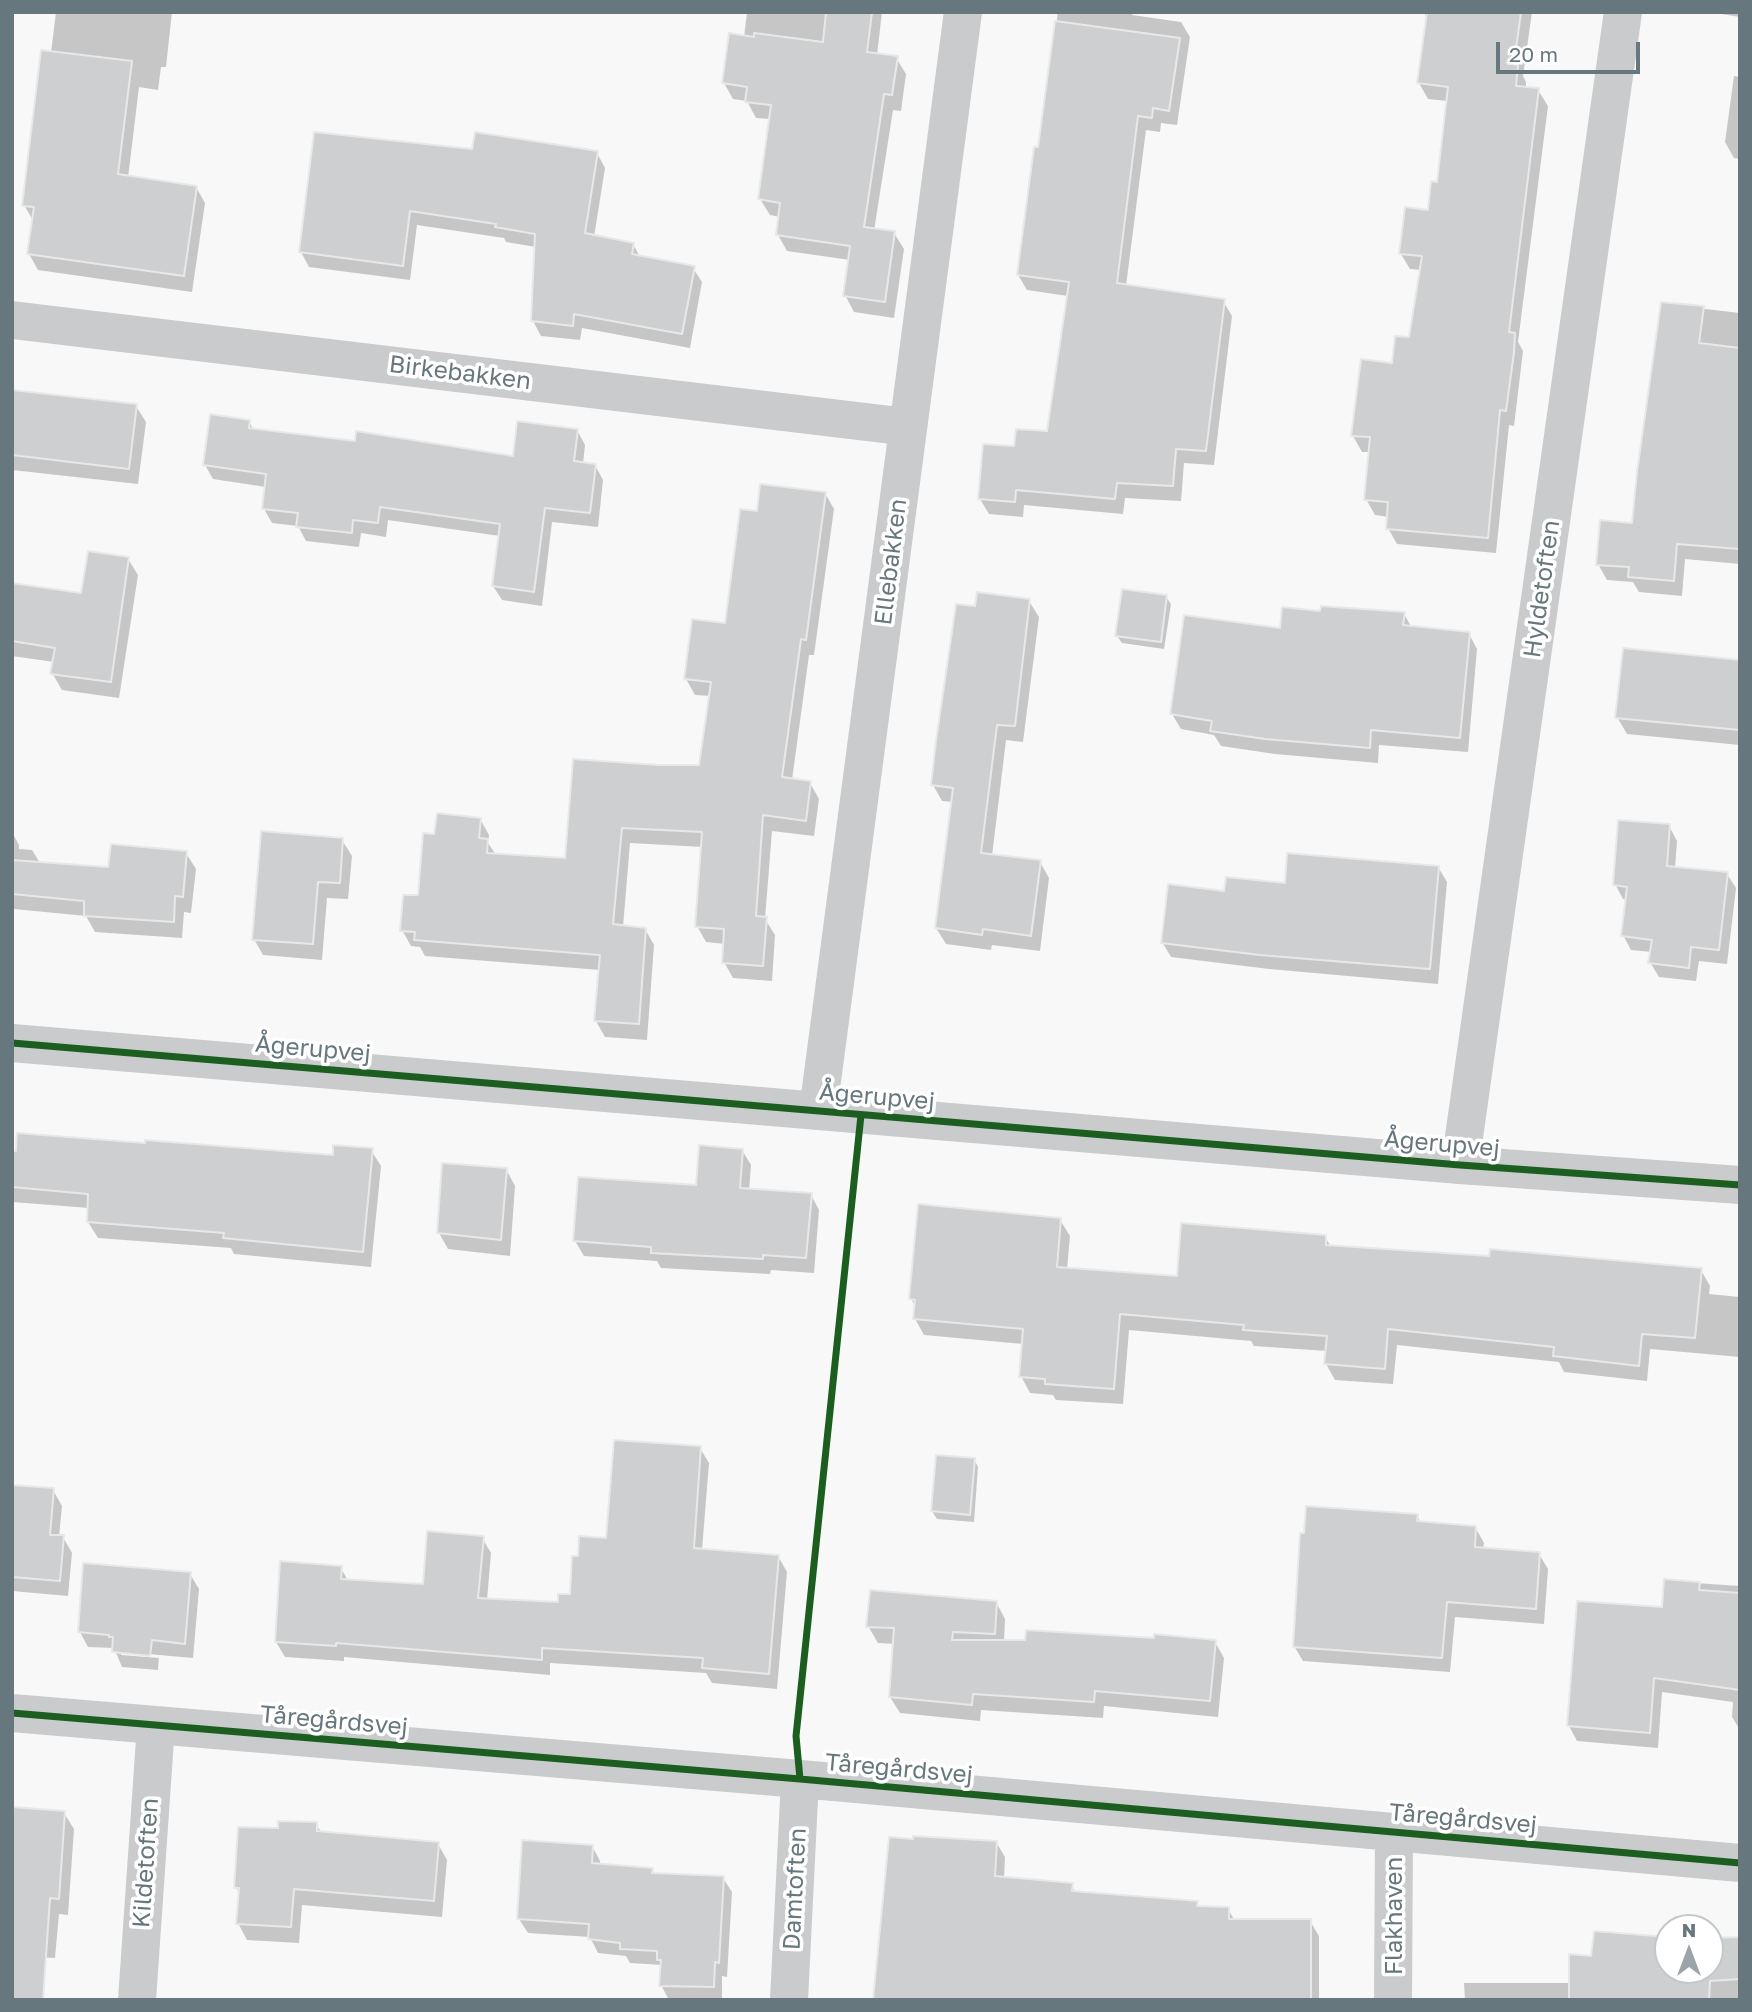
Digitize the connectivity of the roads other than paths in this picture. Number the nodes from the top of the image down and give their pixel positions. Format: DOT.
graph roads {
  1 [pos="962,12"];
  2 [pos="1623,12"];
  3 [pos="12,320"];
  4 [pos="908,427"];
  5 [pos="12,1043"];
  6 [pos="818,1111"];
  7 [pos="1460,1165"];
  8 [pos="1740,1185"];
  9 [pos="12,1713"];
  10 [pos="156,1725"];
  11 [pos="800,1779"];
  12 [pos="1394,1833"];
  13 [pos="1740,1863"];
  14 [pos="137,2000"];
  15 [pos="789,2000"];
  16 [pos="1393,2000"];
  1 -- 4 [label="street, Ellebakken"];
  2 -- 7 [label="street, Hyldetoften"];
  3 -- 4 [label="street, Birkebakken"];
  4 -- 6 [label="street, Ellebakken"];
  5 -- 6 [label="street, Ågerupvej"];
  6 -- 7 [label="street, Ågerupvej"];
  7 -- 8 [label="street, Ågerupvej"];
  9 -- 10 [label="street, Tåregårdsvej"];
  10 -- 11 [label="street, Tåregårdsvej"];
  10 -- 14 [label="street, Kildetoften"];
  11 -- 12 [label="street, Tåregårdsvej"];
  11 -- 15 [label="street, Damtoften"];
  12 -- 13 [label="street, Tåregårdsvej"];
  12 -- 16 [label="street, Flakhaven"];
}
